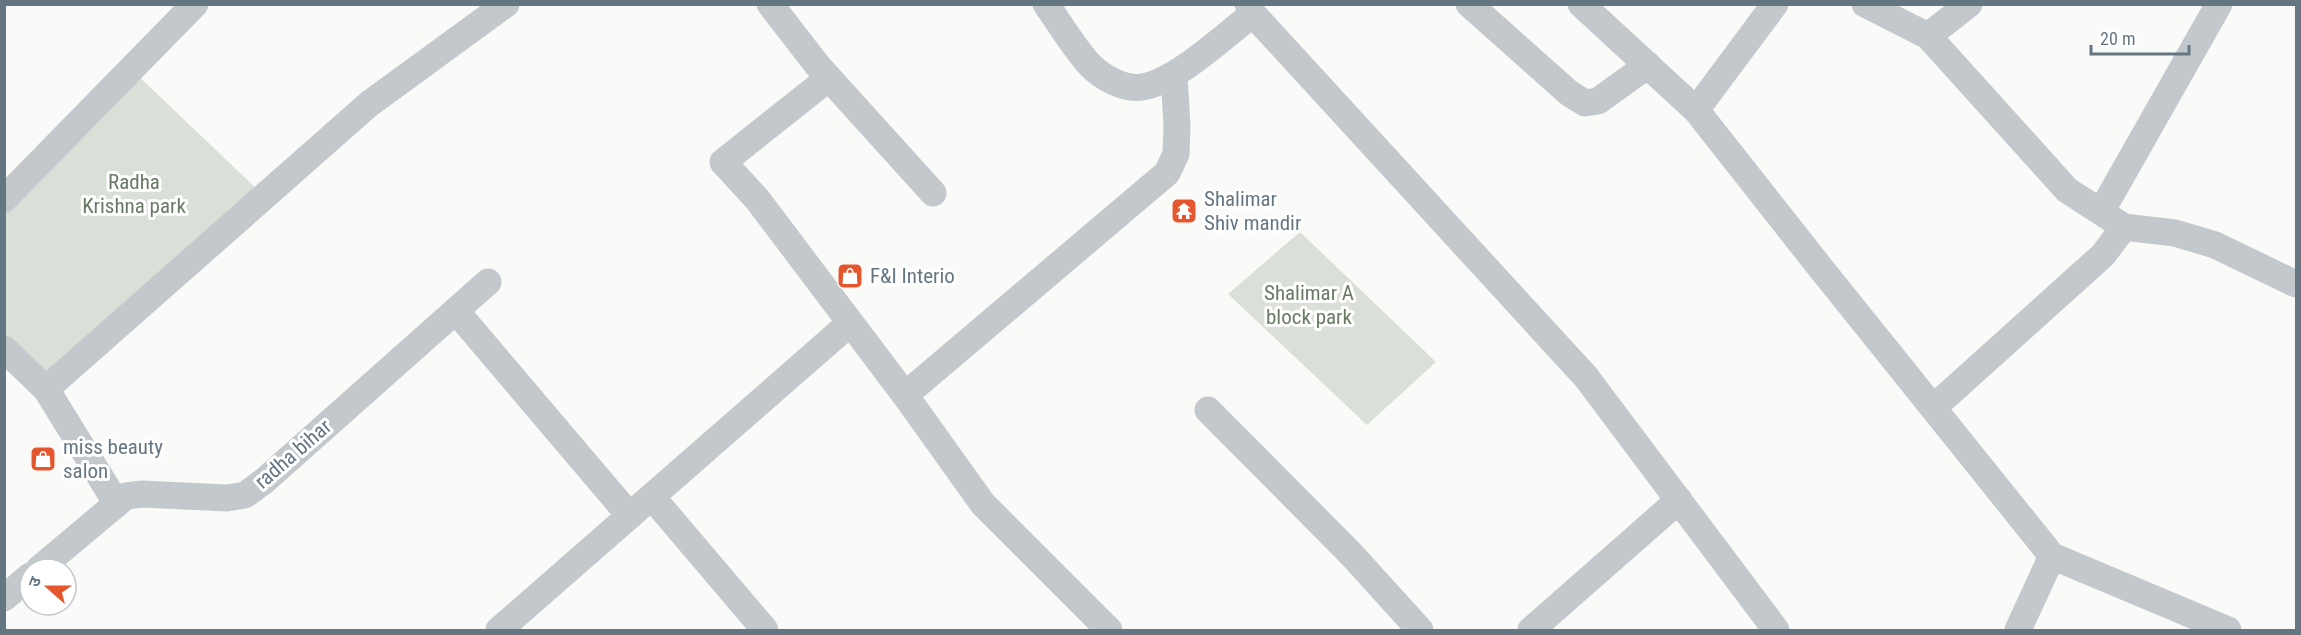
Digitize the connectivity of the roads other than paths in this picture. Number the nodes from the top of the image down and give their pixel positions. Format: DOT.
graph roads {
  1 [pos="195,4"];
  2 [pos="506,4"];
  3 [pos="770,4"];
  4 [pos="1046,4"];
  5 [pos="1469,4"];
  6 [pos="1581,4"];
  7 [pos="1775,4"];
  8 [pos="1865,4"];
  9 [pos="1969,4"];
  10 [pos="2219,4"];
  11 [pos="1250,9"];
  12 [pos="1928,36"];
  13 [pos="1648,65"];
  14 [pos="1174,75"];
  15 [pos="829,78"];
  16 [pos="1696,110"];
  17 [pos="933,193"];
  18 [pos="4,199"];
  19 [pos="2101,212"];
  20 [pos="2124,227"];
  21 [pos="488,282"];
  22 [pos="2296,284"];
  23 [pos="456,311"];
  24 [pos="849,324"];
  25 [pos="4,349"];
  26 [pos="45,389"];
  27 [pos="905,395"];
  28 [pos="1934,408"];
  29 [pos="1208,410"];
  30 [pos="652,497"];
  31 [pos="1678,500"];
  32 [pos="117,504"];
  33 [pos="630,516"];
  34 [pos="2052,556"];
  35 [pos="53,557"];
  36 [pos="18,586"];
  37 [pos="4,597"];
  38 [pos="499,630"];
  39 [pos="765,630"];
  40 [pos="1109,630"];
  41 [pos="1420,630"];
  42 [pos="1532,630"];
  43 [pos="1776,630"];
  44 [pos="2018,630"];
  45 [pos="2228,630"];
  1 -- 18 [label="street"];
  2 -- 26 [label="street"];
  3 -- 15 [label="street"];
  4 -- 14 [label="street"];
  5 -- 13 [label="street"];
  6 -- 13 [label="street"];
  7 -- 16 [label="street"];
  8 -- 12 [label="street"];
  9 -- 12 [label="street"];
  10 -- 19 [label="street"];
  11 -- 14 [label="street"];
  11 -- 31 [label="street"];
  12 -- 19 [label="street"];
  13 -- 16 [label="street"];
  14 -- 27 [label="street"];
  15 -- 17 [label="street"];
  15 -- 24 [label="street"];
  16 -- 28 [label="street"];
  19 -- 20 [label="street"];
  20 -- 22 [label="street"];
  20 -- 28 [label="street"];
  21 -- 23 [label="street, radha bihar"];
  23 -- 32 [label="street, radha bihar"];
  23 -- 33 [label="street"];
  24 -- 27 [label="street"];
  24 -- 30 [label="street"];
  25 -- 26 [label="street"];
  26 -- 32 [label="street"];
  27 -- 40 [label="street"];
  28 -- 34 [label="street"];
  29 -- 41 [label="street"];
  30 -- 33 [label="street"];
  30 -- 39 [label="street"];
  31 -- 42 [label="street"];
  31 -- 43 [label="street"];
  32 -- 35 [label="street, radha bihar"];
  33 -- 38 [label="street"];
  34 -- 44 [label="street"];
  34 -- 45 [label="street"];
  36 -- 37 [label="street"];
}
